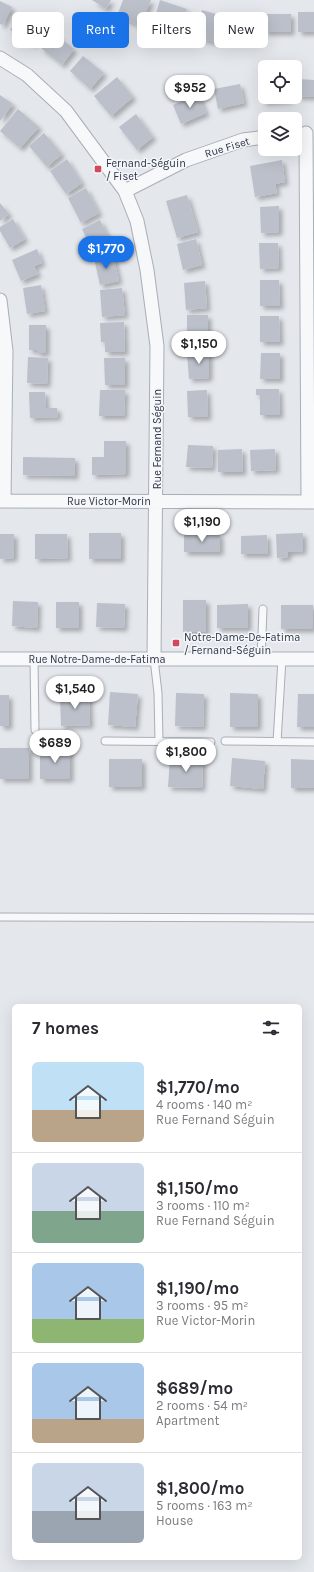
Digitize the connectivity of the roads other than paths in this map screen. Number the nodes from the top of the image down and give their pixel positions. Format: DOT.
graph roads {
  1 [pos="0,58"];
  2 [pos="305,133"];
  3 [pos="258,138"];
  4 [pos="125,192"];
  5 [pos="0,300"];
  6 [pos="3,351"];
  7 [pos="2,501"];
  8 [pos="157,502"];
  9 [pos="311,502"];
  10 [pos="263,609"];
  11 [pos="0,658"];
  12 [pos="34,659"];
  13 [pos="154,659"];
  14 [pos="261,659"];
  15 [pos="282,659"];
  16 [pos="314,659"];
  17 [pos="35,730"];
  18 [pos="105,741"];
  19 [pos="159,741"];
  20 [pos="225,741"];
  21 [pos="211,742"];
  22 [pos="277,742"];
  23 [pos="314,742"];
  24 [pos="0,918"];
  25 [pos="314,918"];
  1 -- 4 [label="street, Rue Fernand Séguin"];
  2 -- 9 [label="street"];
  3 -- 4 [label="street, Rue Fiset"];
  4 -- 8 [label="street, Rue Fernand Séguin"];
  5 -- 6 [label="street"];
  6 -- 7 [label="street"];
  7 -- 8 [label="street, Rue Victor-Morin"];
  8 -- 9 [label="street, Rue Victor-Morin"];
  8 -- 13 [label="street, Rue Fernand Séguin"];
  10 -- 14 [label="lane"];
  11 -- 12 [label="street, Rue Notre-Dame-de-Fatima"];
  12 -- 13 [label="street, Rue Notre-Dame-de-Fatima"];
  12 -- 17 [label="lane"];
  13 -- 14 [label="street, Rue Notre-Dame-de-Fatima"];
  13 -- 19 [label="lane"];
  14 -- 15 [label="street, Rue Notre-Dame-de-Fatima"];
  15 -- 16 [label="street, Rue Notre-Dame-de-Fatima"];
  15 -- 22 [label="lane"];
  18 -- 19 [label="lane"];
  19 -- 21 [label="lane"];
  20 -- 22 [label="lane"];
  22 -- 23 [label="lane"];
  24 -- 25 [label="lane"];
}
